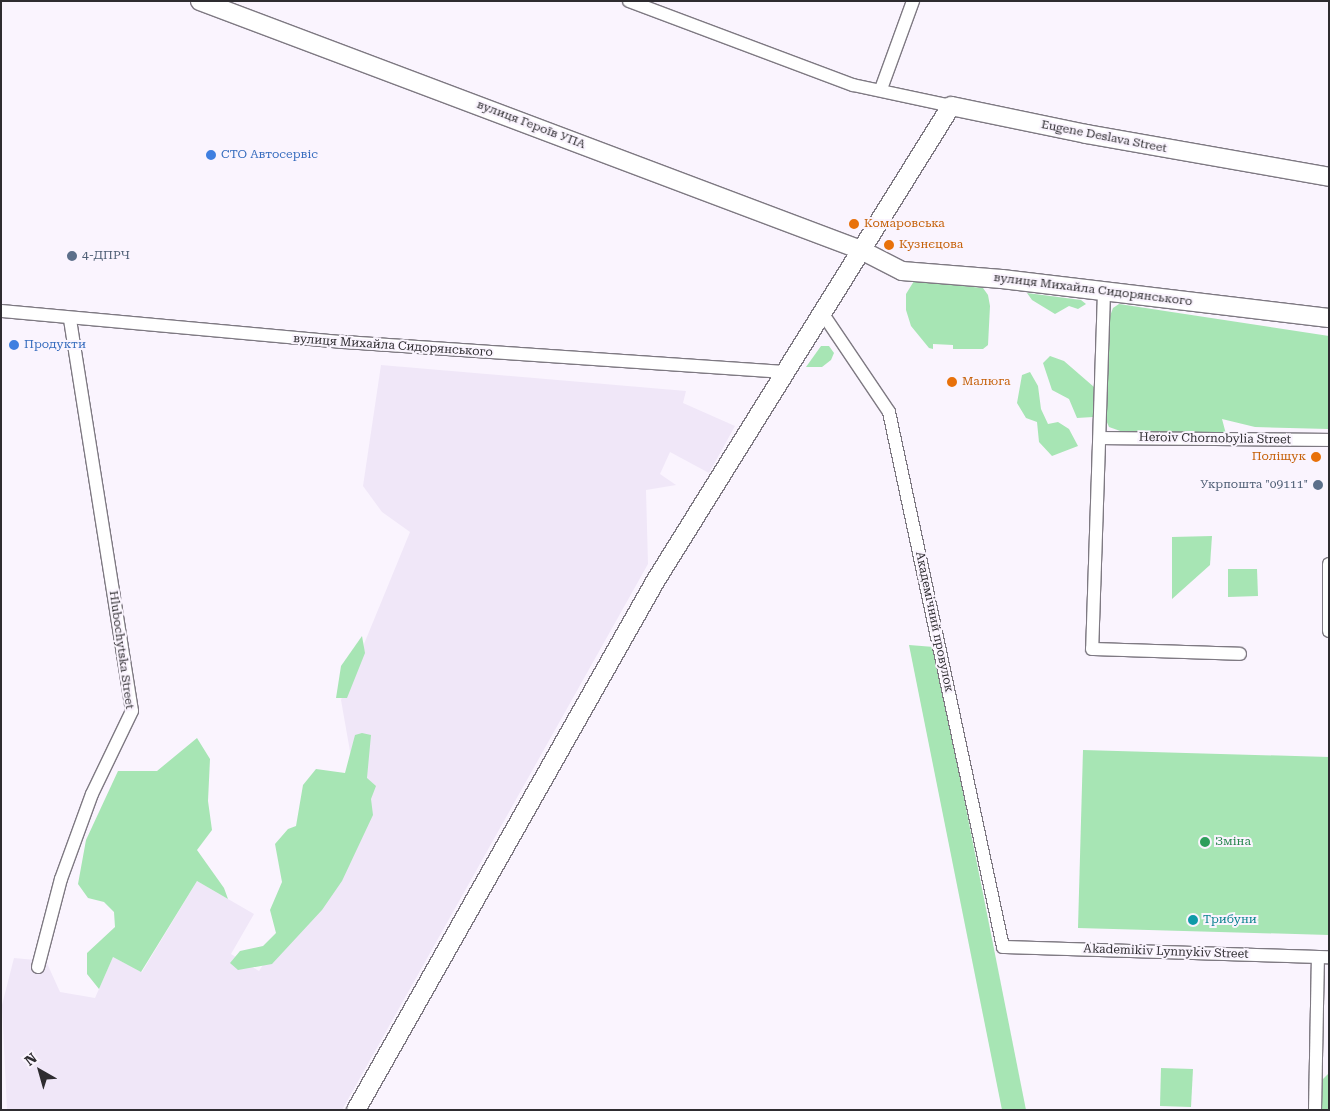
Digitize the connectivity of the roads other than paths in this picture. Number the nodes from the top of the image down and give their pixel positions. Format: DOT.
graph roads {
  1 [pos="200,1"];
  2 [pos="630,1"];
  3 [pos="913,1"];
  4 [pos="881,89"];
  5 [pos="951,106"];
  6 [pos="1329,177"];
  7 [pos="861,250"];
  8 [pos="1104,292"];
  9 [pos="1,311"];
  10 [pos="823,314"];
  11 [pos="1329,318"];
  12 [pos="70,320"];
  13 [pos="786,372"];
  14 [pos="1101,438"];
  15 [pos="1329,440"];
  16 [pos="1329,564"];
  17 [pos="1329,631"];
  18 [pos="1240,654"];
  19 [pos="1003,948"];
  20 [pos="1324,957"];
  21 [pos="38,967"];
  22 [pos="356,1110"];
  23 [pos="1315,1110"];
  1 -- 7 [label="street, вулиця Героїв УПА"];
  2 -- 4 [label="street, Eugene Deslava Street"];
  3 -- 4 [label="street"];
  4 -- 5 [label="street, Eugene Deslava Street"];
  5 -- 6 [label="street, Eugene Deslava Street"];
  5 -- 7 [label="street"];
  7 -- 8 [label="street, вулиця Михайла Сидорянського"];
  7 -- 10 [label="street"];
  8 -- 11 [label="street, вулиця Михайла Сидорянського"];
  8 -- 14 [label="street"];
  9 -- 12 [label="street, вулиця Михайла Сидорянського"];
  10 -- 13 [label="street"];
  10 -- 19 [label="street, Академічний провулок"];
  12 -- 13 [label="street, вулиця Михайла Сидорянського"];
  12 -- 21 [label="street, Hlubochytska Street"];
  13 -- 22 [label="street"];
  14 -- 15 [label="street, Heroiv Chornobylia Street"];
  14 -- 18 [label="street"];
  16 -- 17 [label="street"];
  19 -- 20 [label="street, Akademikiv Lynnykiv Street"];
  20 -- 23 [label="street"];
}
